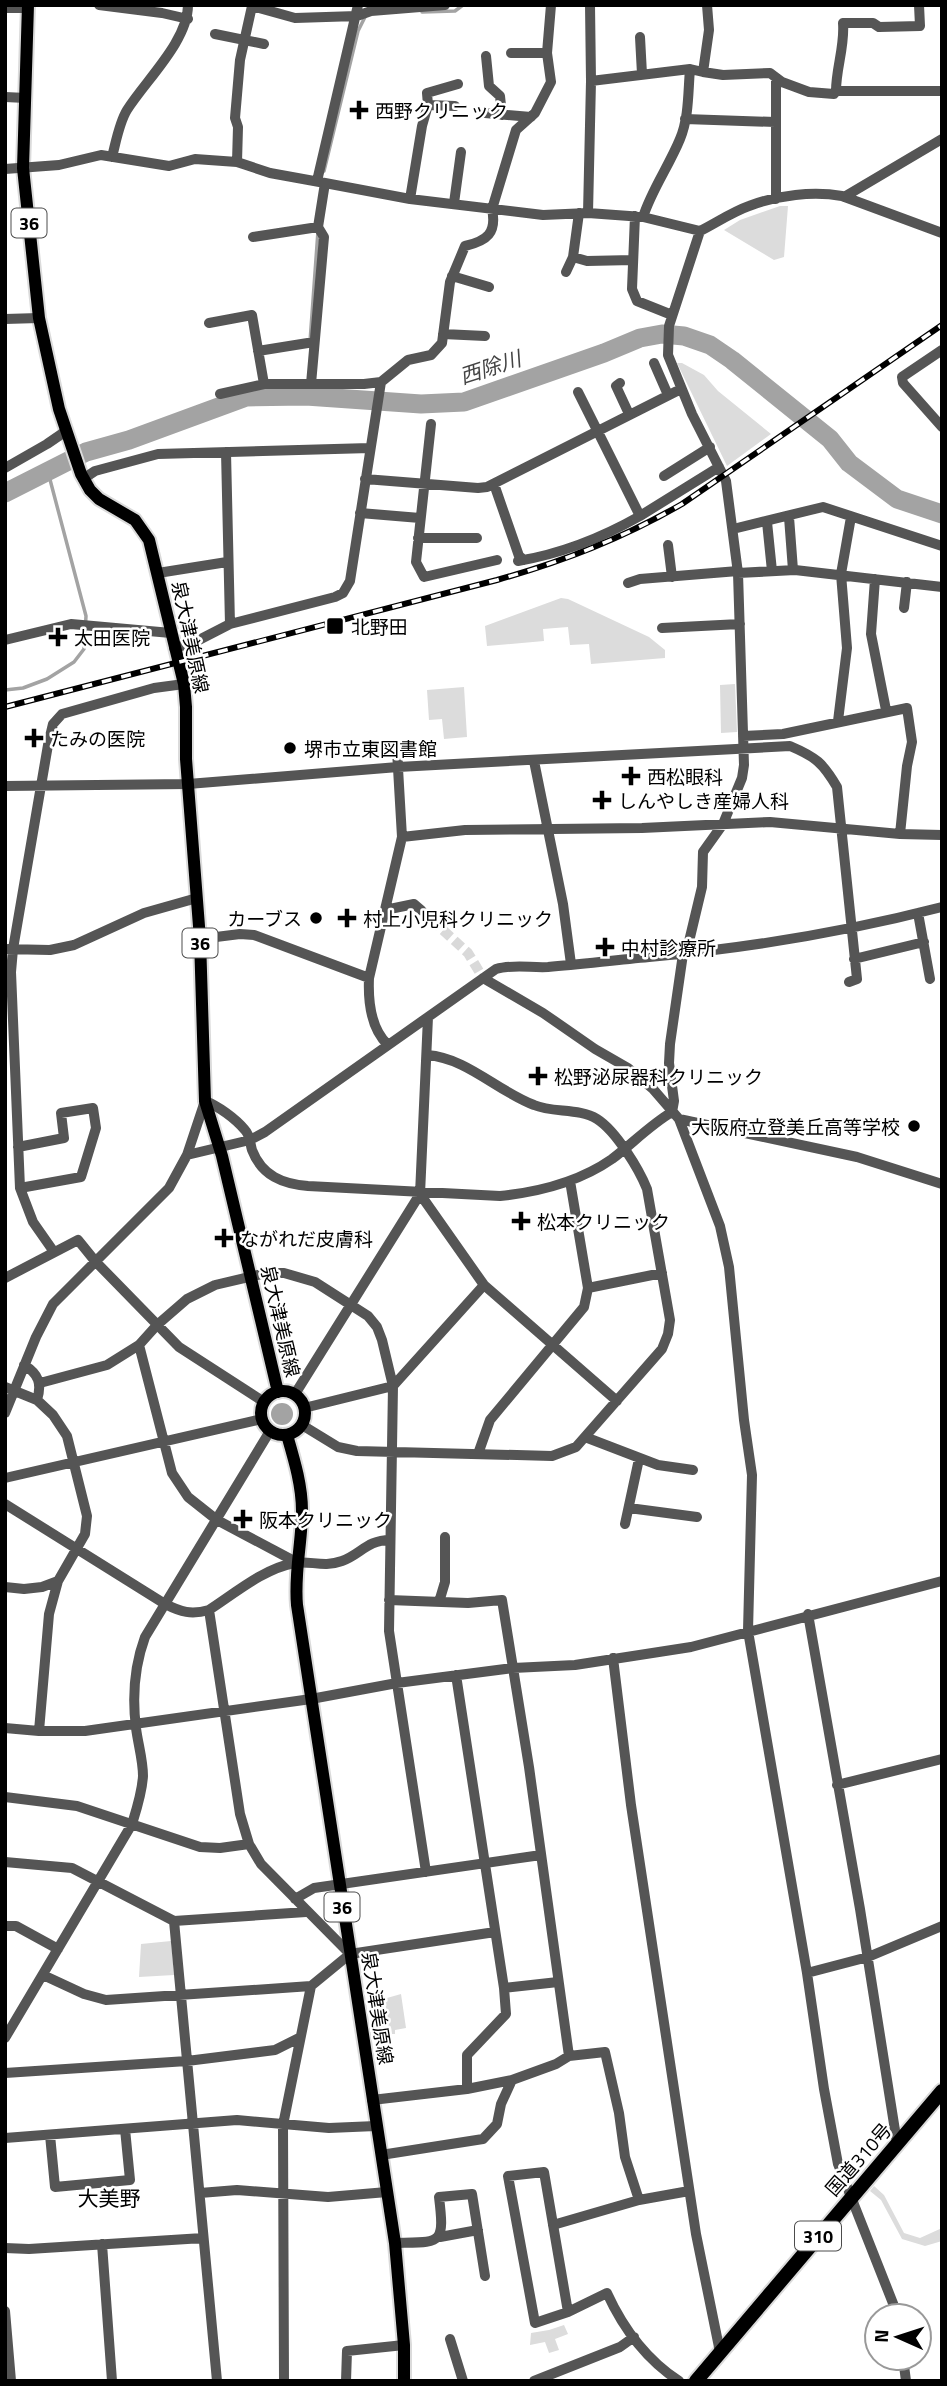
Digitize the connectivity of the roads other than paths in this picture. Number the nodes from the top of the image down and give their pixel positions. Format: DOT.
graph roads {
  1 [pos="99,5"];
  2 [pos="188,5"];
  3 [pos="445,5"];
  4 [pos="551,5"];
  5 [pos="590,5"];
  6 [pos="707,5"];
  7 [pos="919,5"];
  8 [pos="28,7"];
  9 [pos="5,8"];
  10 [pos="357,10"];
  11 [pos="188,19"];
  12 [pos="215,34"];
  13 [pos="640,37"];
  14 [pos="244,40"];
  15 [pos="264,44"];
  16 [pos="510,53"];
  17 [pos="547,53"];
  18 [pos="486,56"];
  19 [pos="690,69"];
  20 [pos="703,72"];
  21 [pos="642,74"];
  22 [pos="776,78"];
  23 [pos="591,81"];
  24 [pos="458,84"];
  25 [pos="836,91"];
  26 [pos="942,91"];
  27 [pos="5,97"];
  28 [pos="26,98"];
  29 [pos="428,106"];
  30 [pos="455,106"];
  31 [pos="485,113"];
  32 [pos="502,115"];
  33 [pos="531,117"];
  34 [pos="685,119"];
  35 [pos="775,122"];
  36 [pos="942,139"];
  37 [pos="461,152"];
  38 [pos="112,157"];
  39 [pos="237,162"];
  40 [pos="23,168"];
  41 [pos="5,169"];
  42 [pos="321,182"];
  43 [pos="844,197"];
  44 [pos="410,199"];
  45 [pos="776,199"];
  46 [pos="454,204"];
  47 [pos="492,209"];
  48 [pos="584,213"];
  49 [pos="639,216"];
  50 [pos="318,227"];
  51 [pos="700,231"];
  52 [pos="942,233"];
  53 [pos="253,237"];
  54 [pos="573,257"];
  55 [pos="633,260"];
  56 [pos="566,272"];
  57 [pos="453,276"];
  58 [pos="489,287"];
  59 [pos="672,315"];
  60 [pos="39,317"];
  61 [pos="5,319"];
  62 [pos="209,323"];
  63 [pos="443,334"];
  64 [pos="485,336"];
  65 [pos="314,342"];
  66 [pos="942,350"];
  67 [pos="258,351"];
  68 [pos="654,363"];
  69 [pos="620,383"];
  70 [pos="264,384"];
  71 [pos="307,384"];
  72 [pos="381,385"];
  73 [pos="681,389"];
  74 [pos="578,392"];
  75 [pos="220,394"];
  76 [pos="668,395"];
  77 [pos="629,414"];
  78 [pos="940,422"];
  79 [pos="431,424"];
  80 [pos="598,430"];
  81 [pos="67,433"];
  82 [pos="710,447"];
  83 [pos="370,448"];
  84 [pos="226,452"];
  85 [pos="719,467"];
  86 [pos="5,468"];
  87 [pos="81,474"];
  88 [pos="664,475"];
  89 [pos="365,479"];
  90 [pos="424,484"];
  91 [pos="494,484"];
  92 [pos="360,513"];
  93 [pos="640,516"];
  94 [pos="789,517"];
  95 [pos="851,517"];
  96 [pos="420,518"];
  97 [pos="767,522"];
  98 [pos="733,529"];
  99 [pos="418,538"];
  100 [pos="477,538"];
  101 [pos="668,545"];
  102 [pos="942,546"];
  103 [pos="497,560"];
  104 [pos="228,562"];
  105 [pos="793,570"];
  106 [pos="772,571"];
  107 [pos="738,572"];
  108 [pos="158,573"];
  109 [pos="841,574"];
  110 [pos="672,577"];
  111 [pos="875,579"];
  112 [pos="907,582"];
  113 [pos="628,583"];
  114 [pos="942,587"];
  115 [pos="904,608"];
  116 [pos="230,624"];
  117 [pos="740,624"];
  118 [pos="662,628"];
  119 [pos="171,633"];
  120 [pos="5,640"];
  121 [pos="174,648"];
  122 [pos="184,684"];
  123 [pos="886,710"];
  124 [pos="838,720"];
  125 [pos="743,736"];
  126 [pos="743,748"];
  127 [pos="397,751"];
  128 [pos="534,761"];
  129 [pos="398,767"];
  130 [pos="188,784"];
  131 [pos="41,785"];
  132 [pos="5,786"];
  133 [pos="723,824"];
  134 [pos="548,828"];
  135 [pos="842,828"];
  136 [pos="901,834"];
  137 [pos="942,835"];
  138 [pos="402,838"];
  139 [pos="197,898"];
  140 [pos="942,907"];
  141 [pos="385,910"];
  142 [pos="421,910"];
  143 [pos="918,913"];
  144 [pos="851,930"];
  145 [pos="200,939"];
  146 [pos="925,942"];
  147 [pos="9,949"];
  148 [pos="685,954"];
  149 [pos="854,959"];
  150 [pos="571,964"];
  151 [pos="369,978"];
  152 [pos="483,978"];
  153 [pos="930,979"];
  154 [pos="849,982"];
  155 [pos="428,1017"];
  156 [pos="388,1045"];
  157 [pos="10,1055"];
  158 [pos="427,1055"];
  159 [pos="205,1101"];
  160 [pos="676,1116"];
  161 [pos="250,1140"];
  162 [pos="18,1147"];
  163 [pos="220,1147"];
  164 [pos="624,1150"];
  165 [pos="187,1155"];
  166 [pos="74,1179"];
  167 [pos="570,1181"];
  168 [pos="942,1184"];
  169 [pos="20,1188"];
  170 [pos="78,1191"];
  171 [pos="419,1194"];
  172 [pos="54,1252"];
  173 [pos="95,1261"];
  174 [pos="662,1273"];
  175 [pos="250,1276"];
  176 [pos="5,1279"];
  177 [pos="484,1285"];
  178 [pos="588,1288"];
  179 [pos="351,1305"];
  180 [pos="157,1325"];
  181 [pos="139,1345"];
  182 [pos="553,1346"];
  183 [pos="24,1365"];
  184 [pos="40,1383"];
  185 [pos="393,1386"];
  186 [pos="10,1389"];
  187 [pos="278,1392"];
  188 [pos="295,1394"];
  189 [pos="37,1400"];
  190 [pos="617,1401"];
  191 [pos="264,1402"];
  192 [pos="304,1408"];
  193 [pos="5,1413"];
  194 [pos="262,1419"];
  195 [pos="302,1425"];
  196 [pos="270,1431"];
  197 [pos="287,1435"];
  198 [pos="584,1437"];
  199 [pos="163,1442"];
  200 [pos="393,1452"];
  201 [pos="478,1454"];
  202 [pos="639,1459"];
  203 [pos="75,1462"];
  204 [pos="694,1470"];
  205 [pos="5,1478"];
  206 [pos="5,1504"];
  207 [pos="629,1508"];
  208 [pos="697,1517"];
  209 [pos="217,1520"];
  210 [pos="625,1524"];
  211 [pos="445,1537"];
  212 [pos="390,1540"];
  213 [pos="78,1548"];
  214 [pos="296,1563"];
  215 [pos="58,1581"];
  216 [pos="942,1581"];
  217 [pos="5,1587"];
  218 [pos="389,1600"];
  219 [pos="439,1602"];
  220 [pos="165,1604"];
  221 [pos="209,1610"];
  222 [pos="808,1614"];
  223 [pos="748,1631"];
  224 [pos="614,1658"];
  225 [pos="513,1668"];
  226 [pos="456,1675"];
  227 [pos="397,1683"];
  228 [pos="311,1699"];
  229 [pos="225,1711"];
  230 [pos="136,1725"];
  231 [pos="5,1728"];
  232 [pos="39,1731"];
  233 [pos="942,1759"];
  234 [pos="837,1785"];
  235 [pos="5,1797"];
  236 [pos="132,1824"];
  237 [pos="249,1844"];
  238 [pos="541,1855"];
  239 [pos="5,1862"];
  240 [pos="485,1864"];
  241 [pos="426,1872"];
  242 [pos="99,1880"];
  243 [pos="339,1885"];
  244 [pos="295,1899"];
  245 [pos="306,1912"];
  246 [pos="174,1921"];
  247 [pos="5,1926"];
  248 [pos="942,1926"];
  249 [pos="495,1932"];
  250 [pos="58,1949"];
  251 [pos="350,1954"];
  252 [pos="868,1957"];
  253 [pos="807,1973"];
  254 [pos="43,1975"];
  255 [pos="558,1982"];
  256 [pos="311,1986"];
  257 [pos="505,1988"];
  258 [pos="180,1996"];
  259 [pos="5,2038"];
  260 [pos="299,2038"];
  261 [pos="569,2056"];
  262 [pos="187,2061"];
  263 [pos="5,2073"];
  264 [pos="512,2080"];
  265 [pos="467,2089"];
  266 [pos="942,2091"];
  267 [pos="372,2100"];
  268 [pos="192,2123"];
  269 [pos="283,2125"];
  270 [pos="376,2126"];
  271 [pos="125,2129"];
  272 [pos="50,2135"];
  273 [pos="5,2138"];
  274 [pos="897,2143"];
  275 [pos="381,2155"];
  276 [pos="689,2191"];
  277 [pos="387,2192"];
  278 [pos="200,2193"];
  279 [pos="282,2194"];
  280 [pos="850,2197"];
  281 [pos="639,2200"];
  282 [pos="553,2225"];
  283 [pos="478,2230"];
  284 [pos="440,2236"];
  285 [pos="203,2238"];
  286 [pos="395,2243"];
  287 [pos="102,2244"];
  288 [pos="5,2248"];
  289 [pos="485,2276"];
  290 [pos="892,2302"];
  291 [pos="5,2311"];
  292 [pos="568,2312"];
  293 [pos="634,2337"];
  294 [pos="450,2339"];
  295 [pos="404,2345"];
  296 [pos="720,2353"];
  297 [pos="11,2381"];
  298 [pos="112,2381"];
  299 [pos="217,2381"];
  300 [pos="284,2381"];
  301 [pos="346,2381"];
  302 [pos="404,2381"];
  303 [pos="463,2381"];
  304 [pos="534,2381"];
  305 [pos="679,2381"];
  306 [pos="696,2381"];
  1 -- 11 [label="street"];
  2 -- 11 [label="street"];
  3 -- 10 [label="street"];
  4 -- 17 [label="street"];
  5 -- 23 [label="street"];
  6 -- 20 [label="street"];
  7 -- 25 [label="street"];
  8 -- 9 [label="street"];
  8 -- 28 [label="main road, 泉大津美原線 / 36"];
  10 -- 14 [label="street"];
  10 -- 42 [label="street"];
  11 -- 38 [label="street"];
  12 -- 14 [label="street"];
  13 -- 21 [label="street"];
  14 -- 15 [label="street"];
  14 -- 39 [label="street"];
  16 -- 17 [label="street"];
  17 -- 33 [label="street"];
  18 -- 32 [label="street"];
  19 -- 20 [label="street"];
  19 -- 21 [label="street"];
  19 -- 34 [label="street"];
  20 -- 22 [label="street"];
  21 -- 23 [label="street"];
  22 -- 25 [label="street"];
  22 -- 35 [label="street"];
  23 -- 48 [label="street"];
  24 -- 29 [label="street"];
  25 -- 26 [label="street"];
  27 -- 28 [label="street"];
  28 -- 40 [label="main road, 泉大津美原線 / 36"];
  29 -- 30 [label="street"];
  29 -- 44 [label="street"];
  31 -- 32 [label="street"];
  32 -- 33 [label="street"];
  33 -- 47 [label="street"];
  34 -- 35 [label="street"];
  34 -- 49 [label="street"];
  35 -- 45 [label="street"];
  36 -- 43 [label="street"];
  37 -- 46 [label="street"];
  38 -- 39 [label="street"];
  38 -- 40 [label="street"];
  39 -- 42 [label="street"];
  40 -- 41 [label="street"];
  40 -- 60 [label="main road, 泉大津美原線 / 36"];
  42 -- 44 [label="street"];
  42 -- 50 [label="street"];
  43 -- 45 [label="street"];
  43 -- 52 [label="street"];
  44 -- 46 [label="street"];
  45 -- 51 [label="street"];
  46 -- 47 [label="street"];
  47 -- 48 [label="street"];
  47 -- 57 [label="street"];
  48 -- 49 [label="street"];
  48 -- 54 [label="street"];
  49 -- 51 [label="street"];
  49 -- 55 [label="street"];
  50 -- 53 [label="street"];
  50 -- 65 [label="street"];
  51 -- 59 [label="street"];
  54 -- 55 [label="street"];
  54 -- 56 [label="street"];
  55 -- 59 [label="street"];
  57 -- 58 [label="street"];
  57 -- 63 [label="street"];
  59 -- 73 [label="street"];
  60 -- 61 [label="street"];
  60 -- 81 [label="main road, 泉大津美原線 / 36"];
  62 -- 67 [label="street"];
  63 -- 64 [label="street"];
  63 -- 72 [label="street"];
  65 -- 67 [label="street"];
  65 -- 71 [label="street"];
  66 -- 78 [label="street"];
  67 -- 70 [label="street"];
  68 -- 76 [label="street"];
  69 -- 77 [label="street"];
  70 -- 71 [label="street"];
  70 -- 75 [label="street"];
  71 -- 72 [label="street"];
  72 -- 83 [label="street"];
  73 -- 76 [label="street"];
  73 -- 82 [label="street"];
  74 -- 80 [label="street"];
  76 -- 77 [label="street"];
  77 -- 80 [label="street"];
  79 -- 90 [label="street"];
  80 -- 91 [label="street"];
  80 -- 93 [label="street"];
  81 -- 86 [label="street"];
  81 -- 87 [label="main road, 泉大津美原線 / 36"];
  82 -- 85 [label="street"];
  82 -- 88 [label="street"];
  83 -- 84 [label="street"];
  83 -- 89 [label="street"];
  84 -- 87 [label="street"];
  84 -- 104 [label="street"];
  85 -- 93 [label="street"];
  85 -- 98 [label="street"];
  87 -- 108 [label="main road, 泉大津美原線 / 36"];
  89 -- 90 [label="street"];
  89 -- 92 [label="street"];
  90 -- 91 [label="street"];
  90 -- 96 [label="street"];
  91 -- 93 [label="street"];
  92 -- 96 [label="street"];
  92 -- 116 [label="street"];
  94 -- 95 [label="street"];
  94 -- 97 [label="street"];
  94 -- 105 [label="street"];
  95 -- 102 [label="street"];
  95 -- 109 [label="street"];
  96 -- 99 [label="street"];
  97 -- 98 [label="street"];
  97 -- 106 [label="street"];
  98 -- 107 [label="street"];
  99 -- 100 [label="street"];
  99 -- 103 [label="street"];
  101 -- 110 [label="street"];
  104 -- 108 [label="street"];
  104 -- 116 [label="street"];
  105 -- 106 [label="street"];
  105 -- 109 [label="street"];
  106 -- 107 [label="street"];
  107 -- 110 [label="street"];
  107 -- 117 [label="street"];
  108 -- 119 [label="main road, 泉大津美原線 / 36"];
  109 -- 111 [label="street"];
  109 -- 124 [label="street"];
  110 -- 113 [label="street"];
  111 -- 112 [label="street"];
  111 -- 123 [label="street"];
  112 -- 114 [label="street"];
  112 -- 115 [label="street"];
  116 -- 121 [label="street"];
  117 -- 118 [label="street"];
  117 -- 125 [label="street"];
  119 -- 120 [label="street"];
  119 -- 121 [label="main road, 泉大津美原線 / 36"];
  121 -- 122 [label="main road, 泉大津美原線 / 36"];
  122 -- 130 [label="main road, 泉大津美原線 / 36"];
  122 -- 131 [label="street"];
  123 -- 124 [label="street"];
  123 -- 136 [label="street"];
  124 -- 125 [label="street"];
  125 -- 126 [label="street"];
  126 -- 128 [label="street"];
  126 -- 133 [label="street"];
  126 -- 135 [label="street"];
  127 -- 129 [label="street"];
  128 -- 129 [label="street"];
  128 -- 134 [label="street"];
  129 -- 130 [label="street"];
  129 -- 138 [label="street"];
  130 -- 131 [label="street"];
  130 -- 139 [label="main road, 泉大津美原線 / 36"];
  131 -- 132 [label="street"];
  131 -- 147 [label="street"];
  133 -- 134 [label="street"];
  133 -- 135 [label="street"];
  133 -- 148 [label="street"];
  134 -- 138 [label="street"];
  134 -- 150 [label="street"];
  135 -- 136 [label="street"];
  135 -- 144 [label="street"];
  136 -- 137 [label="street"];
  138 -- 141 [label="street"];
  139 -- 145 [label="main road, 泉大津美原線 / 36"];
  139 -- 147 [label="street"];
  140 -- 143 [label="street"];
  141 -- 142 [label="street"];
  141 -- 151 [label="street"];
  143 -- 144 [label="street"];
  143 -- 146 [label="street"];
  144 -- 148 [label="street"];
  144 -- 149 [label="street"];
  145 -- 151 [label="street"];
  145 -- 159 [label="main road, 泉大津美原線 / 36"];
  146 -- 149 [label="street"];
  146 -- 153 [label="street"];
  147 -- 157 [label="street"];
  148 -- 150 [label="street"];
  148 -- 160 [label="street"];
  149 -- 154 [label="street"];
  150 -- 152 [label="street"];
  151 -- 156 [label="street"];
  152 -- 155 [label="street"];
  152 -- 160 [label="street"];
  155 -- 156 [label="street"];
  155 -- 158 [label="street"];
  156 -- 161 [label="street"];
  157 -- 162 [label="street"];
  158 -- 164 [label="street"];
  158 -- 171 [label="street"];
  159 -- 161 [label="street"];
  159 -- 163 [label="main road, 泉大津美原線 / 36"];
  159 -- 165 [label="street"];
  160 -- 164 [label="street"];
  160 -- 168 [label="street"];
  160 -- 223 [label="street"];
  161 -- 163 [label="street"];
  161 -- 171 [label="street"];
  162 -- 166 [label="street"];
  162 -- 169 [label="street"];
  163 -- 165 [label="street"];
  163 -- 175 [label="main road, 泉大津美原線 / 36"];
  164 -- 167 [label="street"];
  164 -- 174 [label="street"];
  165 -- 173 [label="street"];
  166 -- 169 [label="street"];
  166 -- 170 [label="street"];
  167 -- 171 [label="street"];
  167 -- 178 [label="street"];
  169 -- 172 [label="street"];
  171 -- 177 [label="street"];
  171 -- 179 [label="street"];
  172 -- 173 [label="street"];
  172 -- 176 [label="street"];
  173 -- 180 [label="street"];
  173 -- 183 [label="street"];
  174 -- 178 [label="street"];
  174 -- 190 [label="street"];
  175 -- 179 [label="street"];
  175 -- 180 [label="street"];
  175 -- 187 [label="main road, 泉大津美原線 / 36"];
  177 -- 182 [label="street"];
  177 -- 185 [label="street"];
  178 -- 182 [label="street"];
  179 -- 185 [label="street"];
  179 -- 188 [label="street"];
  180 -- 181 [label="street"];
  180 -- 191 [label="street"];
  181 -- 184 [label="street"];
  181 -- 199 [label="street"];
  182 -- 190 [label="street"];
  182 -- 201 [label="street"];
  183 -- 184 [label="street"];
  183 -- 186 [label="street"];
  184 -- 189 [label="street"];
  185 -- 192 [label="street"];
  185 -- 200 [label="street"];
  186 -- 189 [label="street"];
  186 -- 193 [label="street"];
  187 -- 188 [label="main road, 泉大津美原線"];
  187 -- 191 [label="main road, 泉大津美原線"];
  188 -- 192 [label="main road, 泉大津美原線"];
  189 -- 203 [label="street"];
  190 -- 198 [label="street"];
  191 -- 194 [label="main road"];
  192 -- 195 [label="main road"];
  194 -- 196 [label="main road"];
  194 -- 199 [label="street"];
  195 -- 197 [label="main road"];
  195 -- 200 [label="street"];
  196 -- 197 [label="main road"];
  196 -- 209 [label="street"];
  197 -- 214 [label="main road, 泉大津美原線 / 36"];
  198 -- 201 [label="street"];
  198 -- 202 [label="street"];
  199 -- 203 [label="street"];
  199 -- 209 [label="street"];
  200 -- 201 [label="street"];
  200 -- 212 [label="street"];
  202 -- 204 [label="street"];
  202 -- 207 [label="street"];
  203 -- 205 [label="street"];
  203 -- 213 [label="street"];
  206 -- 213 [label="street"];
  207 -- 208 [label="street"];
  207 -- 210 [label="street"];
  209 -- 214 [label="street"];
  209 -- 220 [label="street"];
  211 -- 219 [label="street"];
  212 -- 214 [label="street"];
  212 -- 218 [label="street"];
  213 -- 215 [label="street"];
  213 -- 220 [label="street"];
  214 -- 221 [label="street"];
  214 -- 228 [label="main road, 泉大津美原線 / 36"];
  215 -- 217 [label="street"];
  215 -- 232 [label="street"];
  216 -- 222 [label="street"];
  218 -- 219 [label="street"];
  218 -- 227 [label="street"];
  219 -- 225 [label="street"];
  220 -- 221 [label="street"];
  220 -- 230 [label="street"];
  221 -- 229 [label="street"];
  222 -- 223 [label="street"];
  222 -- 234 [label="street"];
  223 -- 224 [label="street"];
  223 -- 253 [label="street"];
  224 -- 225 [label="street"];
  224 -- 276 [label="street"];
  225 -- 226 [label="street"];
  225 -- 238 [label="street"];
  226 -- 227 [label="street"];
  226 -- 240 [label="street"];
  227 -- 228 [label="street"];
  227 -- 241 [label="street"];
  228 -- 229 [label="street"];
  228 -- 243 [label="main road, 泉大津美原線 / 36"];
  229 -- 230 [label="street"];
  229 -- 237 [label="street"];
  230 -- 232 [label="street"];
  230 -- 236 [label="street"];
  231 -- 232 [label="street"];
  233 -- 234 [label="street"];
  234 -- 252 [label="street"];
  235 -- 236 [label="street"];
  236 -- 237 [label="street"];
  236 -- 242 [label="street"];
  237 -- 244 [label="street"];
  238 -- 240 [label="street"];
  238 -- 255 [label="street"];
  239 -- 242 [label="street"];
  240 -- 241 [label="street"];
  240 -- 249 [label="street"];
  241 -- 243 [label="street"];
  242 -- 246 [label="street"];
  242 -- 250 [label="street"];
  243 -- 244 [label="street"];
  243 -- 251 [label="main road, 泉大津美原線 / 36"];
  244 -- 245 [label="street"];
  245 -- 246 [label="street"];
  245 -- 251 [label="street"];
  246 -- 258 [label="street"];
  247 -- 250 [label="street"];
  248 -- 252 [label="street"];
  249 -- 251 [label="street"];
  249 -- 257 [label="street"];
  250 -- 254 [label="street"];
  251 -- 256 [label="street"];
  251 -- 267 [label="main road, 泉大津美原線 / 36"];
  252 -- 253 [label="street"];
  252 -- 274 [label="street"];
  253 -- 280 [label="street"];
  254 -- 258 [label="street"];
  254 -- 259 [label="street"];
  255 -- 257 [label="street"];
  255 -- 261 [label="street"];
  256 -- 258 [label="street"];
  256 -- 260 [label="street"];
  257 -- 265 [label="street"];
  258 -- 262 [label="street"];
  260 -- 262 [label="street"];
  260 -- 269 [label="street"];
  261 -- 264 [label="street"];
  261 -- 281 [label="street"];
  262 -- 263 [label="street"];
  262 -- 268 [label="street"];
  264 -- 265 [label="street"];
  264 -- 275 [label="street"];
  265 -- 267 [label="street"];
  266 -- 274 [label="highway, 国道310号 / 310"];
  267 -- 270 [label="main road, 泉大津美原線 / 36"];
  268 -- 269 [label="street"];
  268 -- 271 [label="street"];
  268 -- 278 [label="street"];
  269 -- 270 [label="street"];
  269 -- 279 [label="street"];
  270 -- 275 [label="main road, 泉大津美原線 / 36"];
  271 -- 272 [label="street"];
  271 -- 272 [label="street"];
  272 -- 273 [label="street"];
  274 -- 280 [label="highway, 国道310号 / 310"];
  275 -- 277 [label="main road, 泉大津美原線 / 36"];
  276 -- 281 [label="street"];
  276 -- 296 [label="street"];
  277 -- 279 [label="street"];
  277 -- 286 [label="main road, 泉大津美原線 / 36"];
  278 -- 279 [label="street"];
  278 -- 285 [label="street"];
  279 -- 300 [label="street"];
  280 -- 290 [label="street"];
  280 -- 296 [label="highway, 国道310号 / 310"];
  281 -- 282 [label="street"];
  282 -- 292 [label="street"];
  282 -- 292 [label="street"];
  283 -- 284 [label="street"];
  283 -- 284 [label="street"];
  283 -- 289 [label="street"];
  284 -- 286 [label="street"];
  285 -- 287 [label="street"];
  285 -- 299 [label="street"];
  286 -- 295 [label="main road, 泉大津美原線 / 36"];
  287 -- 288 [label="street"];
  287 -- 298 [label="street"];
  291 -- 297 [label="street"];
  292 -- 293 [label="street"];
  293 -- 304 [label="street"];
  293 -- 305 [label="street"];
  294 -- 303 [label="street"];
  295 -- 301 [label="street"];
  295 -- 302 [label="main road, 泉大津美原線 / 36"];
  296 -- 306 [label="highway, 国道310号 / 310"];
}
